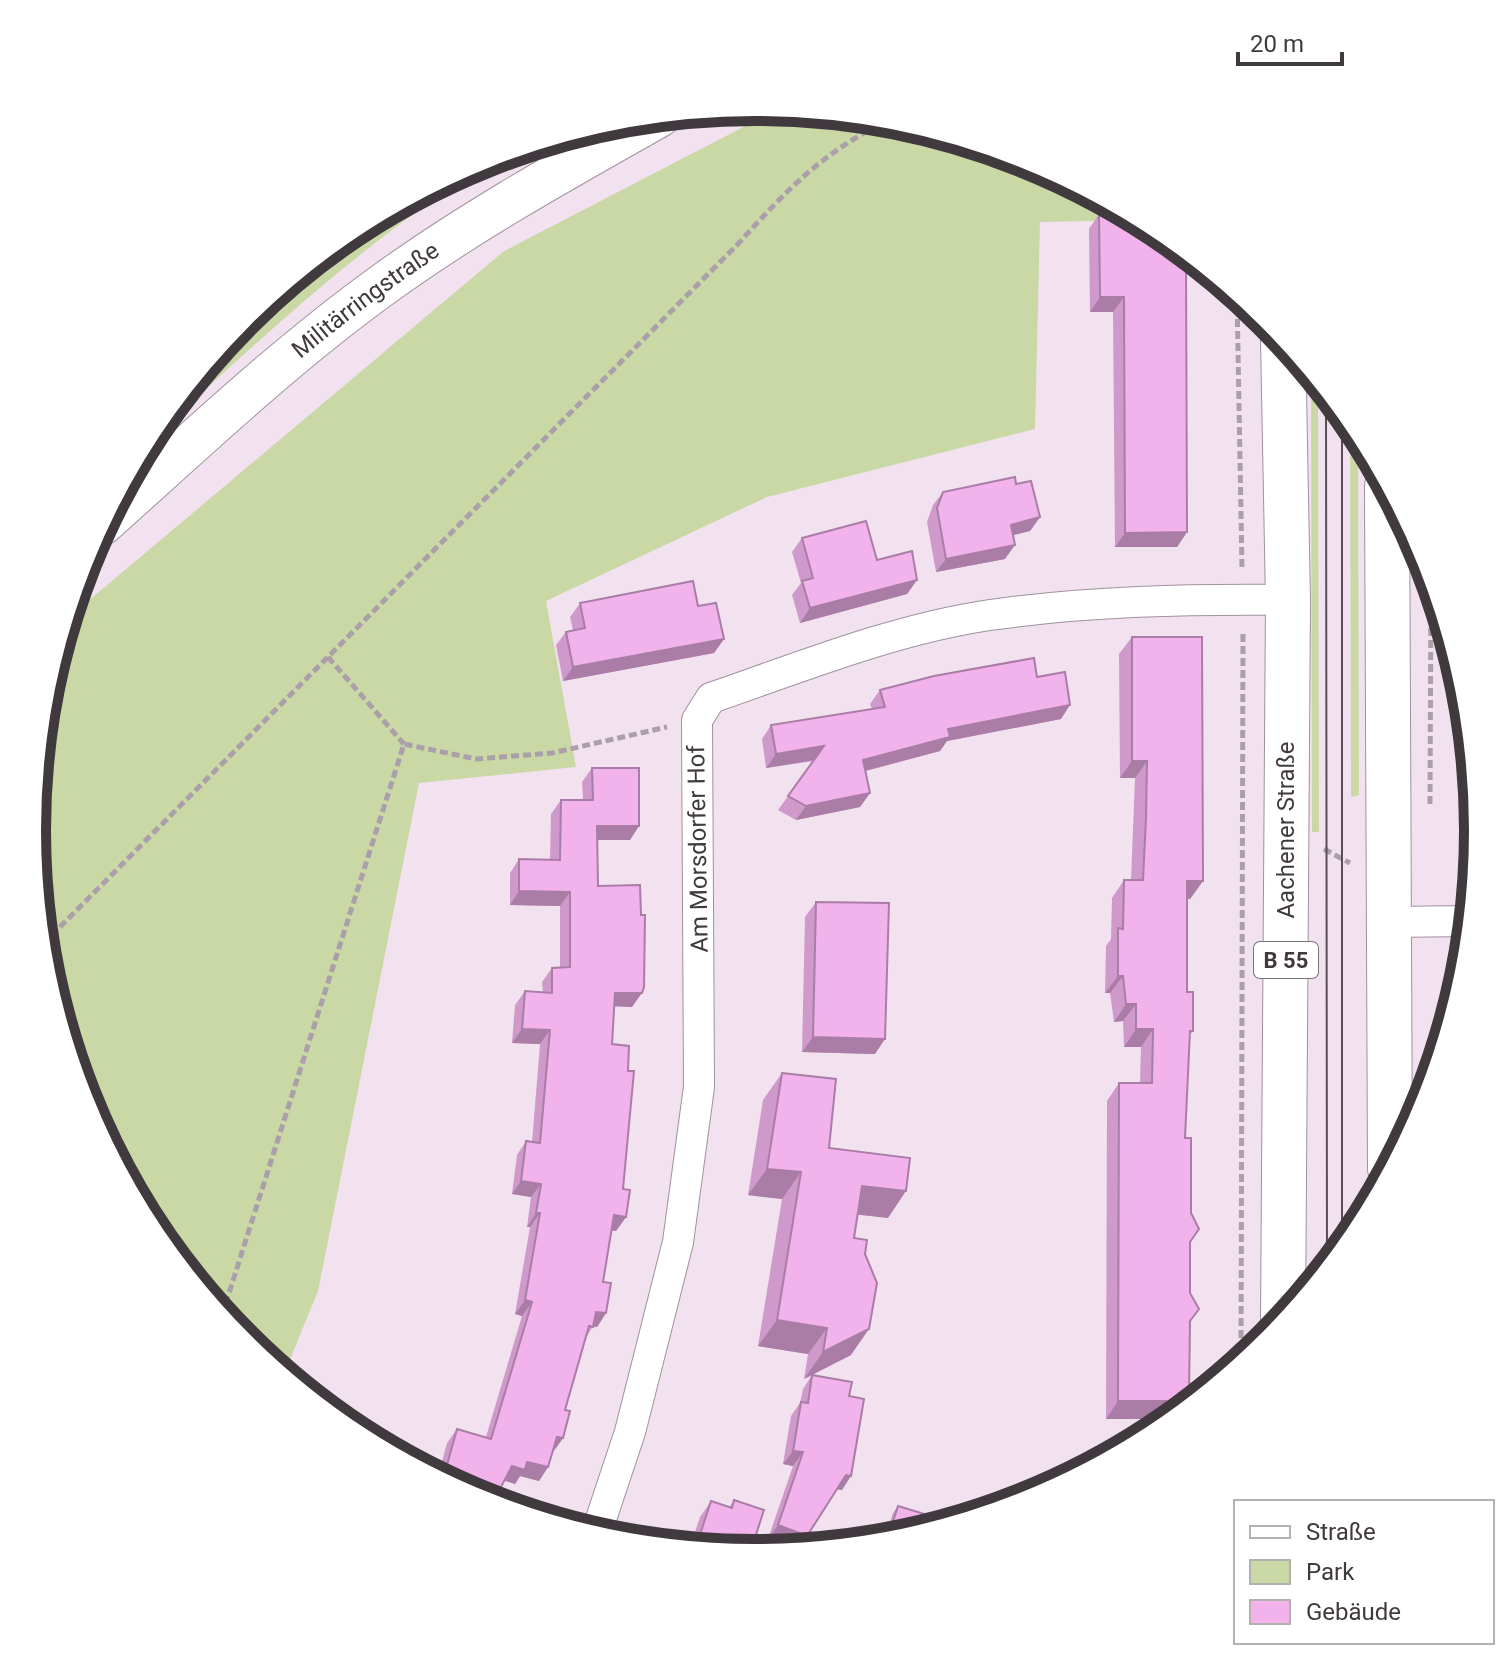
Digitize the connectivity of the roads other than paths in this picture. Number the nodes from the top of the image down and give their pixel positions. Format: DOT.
graph roads {
  1 [pos="630,133"];
  2 [pos="1283,358"];
  3 [pos="126,502"];
  4 [pos="1389,512"];
  5 [pos="1288,600"];
  6 [pos="1458,921"];
  7 [pos="1390,922"];
  8 [pos="1390,1146"];
  9 [pos="1283,1302"];
  10 [pos="600,1521"];
  1 -- 3 [label="main road, Militärringstraße"];
  2 -- 5 [label="main road, Aachener Straße / B 55"];
  4 -- 7 [label="main road"];
  5 -- 9 [label="main road, Aachener Straße / B 55"];
  5 -- 10 [label="street, Am Morsdorfer Hof"];
  6 -- 7 [label="street"];
  7 -- 8 [label="main road"];
}
